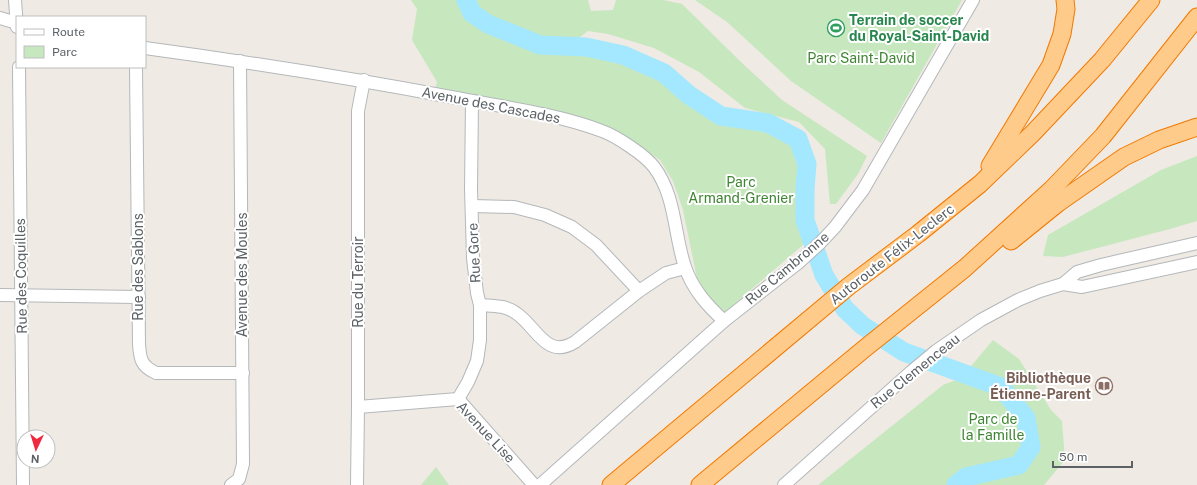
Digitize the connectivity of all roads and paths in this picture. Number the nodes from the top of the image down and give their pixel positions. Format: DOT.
graph roads {
  1 [pos="15,0"];
  2 [pos="973,0"];
  3 [pos="1065,0"];
  4 [pos="1151,0"];
  5 [pos="16,16"];
  6 [pos="1197,17"];
  7 [pos="0,18"];
  8 [pos="16,24"];
  9 [pos="146,48"];
  10 [pos="240,61"];
  11 [pos="19,68"];
  12 [pos="136,68"];
  13 [pos="364,80"];
  14 [pos="472,101"];
  15 [pos="1197,127"];
  16 [pos="980,184"];
  17 [pos="472,206"];
  18 [pos="1197,243"];
  19 [pos="1197,262"];
  20 [pos="685,268"];
  21 [pos="965,268"];
  22 [pos="1063,284"];
  23 [pos="639,291"];
  24 [pos="0,295"];
  25 [pos="22,295"];
  26 [pos="139,296"];
  27 [pos="480,305"];
  28 [pos="724,321"];
  29 [pos="243,373"];
  30 [pos="458,399"];
  31 [pos="358,408"];
  32 [pos="23,485"];
  33 [pos="231,485"];
  34 [pos="357,485"];
  35 [pos="534,485"];
  36 [pos="540,485"];
  37 [pos="611,485"];
  38 [pos="700,485"];
  39 [pos="784,485"];
  1 -- 5 [label="street"];
  2 -- 28 [label="street, Rue Cambronne"];
  3 -- 16 [label="highway"];
  4 -- 16 [label="highway, Autoroute Félix-Leclerc"];
  6 -- 21 [label="highway"];
  7 -- 8 [label="street"];
  9 -- 10 [label="street, Avenue des Cascades"];
  10 -- 13 [label="street, Avenue des Cascades"];
  10 -- 29 [label="street, Avenue des Moules"];
  11 -- 25 [label="street, Rue des Coquilles"];
  12 -- 26 [label="street, Rue des Sablons"];
  13 -- 14 [label="street, Avenue des Cascades"];
  13 -- 31 [label="street, Rue du Terroir"];
  14 -- 17 [label="street, Rue Gore"];
  14 -- 20 [label="street, Avenue des Cascades"];
  15 -- 21 [label="highway"];
  16 -- 37 [label="highway, Autoroute Félix-Leclerc"];
  17 -- 23 [label="street"];
  17 -- 27 [label="street, Rue Gore"];
  18 -- 22 [label="street, Rue Clemenceau"];
  19 -- 22 [label="street, Rue Clemenceau"];
  20 -- 23 [label="street"];
  20 -- 28 [label="street, Avenue des Cascades"];
  21 -- 38 [label="highway"];
  22 -- 39 [label="street, Rue Clemenceau"];
  23 -- 27 [label="street"];
  24 -- 25 [label="street"];
  25 -- 26 [label="street"];
  25 -- 32 [label="street, Rue des Coquilles"];
  26 -- 29 [label="street, Rue des Sablons"];
  27 -- 30 [label="street, Rue Gore"];
  28 -- 36 [label="street, Rue Cambronne"];
  29 -- 33 [label="street, Avenue des Moules"];
  30 -- 31 [label="street, Avenue Lise"];
  30 -- 35 [label="street, Avenue Lise"];
  31 -- 34 [label="street, Rue du Terroir"];
}
